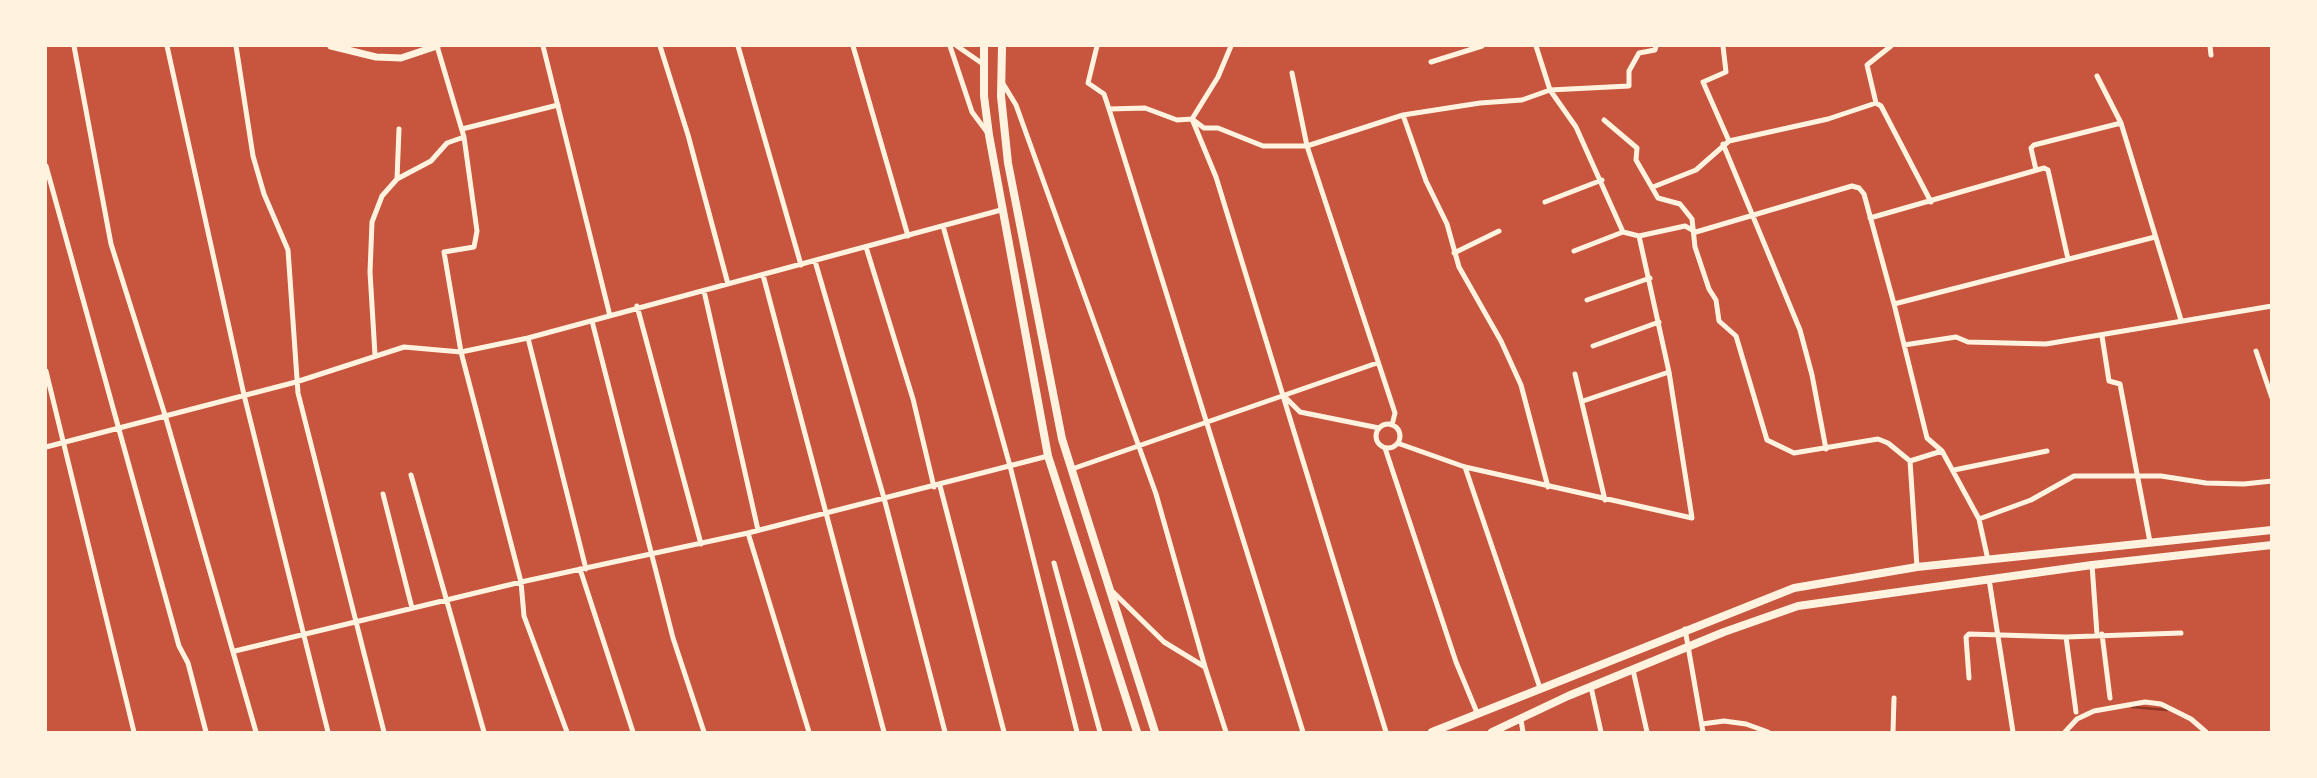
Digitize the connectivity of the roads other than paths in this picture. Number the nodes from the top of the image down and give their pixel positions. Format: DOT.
graph roads {
  1 [pos="74,46"];
  2 [pos="167,46"];
  3 [pos="236,46"];
  4 [pos="331,46"];
  5 [pos="437,46"];
  6 [pos="543,46"];
  7 [pos="660,46"];
  8 [pos="738,46"];
  9 [pos="853,46"];
  10 [pos="950,46"];
  11 [pos="957,46"];
  12 [pos="984,46"];
  13 [pos="1002,46"];
  14 [pos="1097,46"];
  15 [pos="1231,46"];
  16 [pos="1482,46"];
  17 [pos="1536,46"];
  18 [pos="1656,46"];
  19 [pos="1723,46"];
  20 [pos="1891,46"];
  21 [pos="2210,46"];
  22 [pos="2211,55"];
  23 [pos="1430,62"];
  24 [pos="983,64"];
  25 [pos="1292,73"];
  26 [pos="2097,76"];
  27 [pos="1001,80"];
  28 [pos="1549,90"];
  29 [pos="984,96"];
  30 [pos="1002,96"];
  31 [pos="1876,103"];
  32 [pos="558,105"];
  33 [pos="1109,109"];
  34 [pos="1403,115"];
  35 [pos="1192,119"];
  36 [pos="1604,120"];
  37 [pos="2121,123"];
  38 [pos="400,129"];
  39 [pos="462,129"];
  40 [pos="989,135"];
  41 [pos="464,137"];
  42 [pos="1726,143"];
  43 [pos="1307,146"];
  44 [pos="46,166"];
  45 [pos="2036,170"];
  46 [pos="397,178"];
  47 [pos="1602,180"];
  48 [pos="1654,187"];
  49 [pos="1545,202"];
  50 [pos="1931,202"];
  51 [pos="1001,210"];
  52 [pos="1754,216"];
  53 [pos="1870,218"];
  54 [pos="943,226"];
  55 [pos="1499,231"];
  56 [pos="1623,232"];
  57 [pos="1696,232"];
  58 [pos="908,236"];
  59 [pos="1639,236"];
  60 [pos="2155,237"];
  61 [pos="866,247"];
  62 [pos="1574,251"];
  63 [pos="1454,253"];
  64 [pos="2068,259"];
  65 [pos="815,261"];
  66 [pos="801,265"];
  67 [pos="763,275"];
  68 [pos="1650,278"];
  69 [pos="728,284"];
  70 [pos="704,291"];
  71 [pos="1587,300"];
  72 [pos="1894,303"];
  73 [pos="637,306"];
  74 [pos="2272,306"];
  75 [pos="611,316"];
  76 [pos="2181,320"];
  77 [pos="592,321"];
  78 [pos="1659,322"];
  79 [pos="2102,337"];
  80 [pos="528,338"];
  81 [pos="1905,345"];
  82 [pos="1593,346"];
  83 [pos="2256,351"];
  84 [pos="461,352"];
  85 [pos="375,355"];
  86 [pos="1377,363"];
  87 [pos="46,371"];
  88 [pos="1670,372"];
  89 [pos="1575,374"];
  90 [pos="296,382"];
  91 [pos="244,395"];
  92 [pos="1284,396"];
  93 [pos="2272,398"];
  94 [pos="1583,401"];
  95 [pos="165,415"];
  96 [pos="1207,424"];
  97 [pos="1392,425"];
  98 [pos="120,427"];
  99 [pos="1379,428"];
  100 [pos="64,441"];
  101 [pos="1399,444"];
  102 [pos="1139,446"];
  103 [pos="46,447"];
  104 [pos="1385,448"];
  105 [pos="1826,449"];
  106 [pos="1942,451"];
  107 [pos="2047,451"];
  108 [pos="1048,456"];
  109 [pos="1910,461"];
  110 [pos="1010,466"];
  111 [pos="1465,467"];
  112 [pos="1072,469"];
  113 [pos="1954,470"];
  114 [pos="411,475"];
  115 [pos="2136,477"];
  116 [pos="2272,481"];
  117 [pos="937,486"];
  118 [pos="1548,487"];
  119 [pos="383,494"];
  120 [pos="884,498"];
  121 [pos="1605,500"];
  122 [pos="827,514"];
  123 [pos="1979,519"];
  124 [pos="758,530"];
  125 [pos="2272,530"];
  126 [pos="748,533"];
  127 [pos="2150,542"];
  128 [pos="701,544"];
  129 [pos="2272,545"];
  130 [pos="650,554"];
  131 [pos="1988,560"];
  132 [pos="1054,563"];
  133 [pos="2092,565"];
  134 [pos="1917,567"];
  135 [pos="583,569"];
  136 [pos="1989,579"];
  137 [pos="521,582"];
  138 [pos="1108,588"];
  139 [pos="446,600"];
  140 [pos="412,608"];
  141 [pos="356,622"];
  142 [pos="1685,629"];
  143 [pos="2182,633"];
  144 [pos="1998,634"];
  145 [pos="2100,634"];
  146 [pos="304,635"];
  147 [pos="2066,637"];
  148 [pos="1689,647"];
  149 [pos="235,651"];
  150 [pos="1205,667"];
  151 [pos="1633,670"];
  152 [pos="1969,678"];
  153 [pos="1591,687"];
  154 [pos="1540,688"];
  155 [pos="1894,698"];
  156 [pos="2110,698"];
  157 [pos="2076,712"];
  158 [pos="1478,715"];
  159 [pos="1521,720"];
  160 [pos="1702,724"];
  161 [pos="134,733"];
  162 [pos="206,733"];
  163 [pos="256,733"];
  164 [pos="328,733"];
  165 [pos="384,733"];
  166 [pos="484,733"];
  167 [pos="567,733"];
  168 [pos="633,733"];
  169 [pos="704,733"];
  170 [pos="809,733"];
  171 [pos="884,733"];
  172 [pos="944,733"];
  173 [pos="1004,733"];
  174 [pos="1077,733"];
  175 [pos="1100,733"];
  176 [pos="1137,733"];
  177 [pos="1155,733"];
  178 [pos="1226,733"];
  179 [pos="1303,733"];
  180 [pos="1386,733"];
  181 [pos="1432,733"];
  182 [pos="1492,733"];
  183 [pos="1523,733"];
  184 [pos="1601,733"];
  185 [pos="1647,733"];
  186 [pos="1703,733"];
  187 [pos="1768,733"];
  188 [pos="1893,733"];
  189 [pos="2013,733"];
  190 [pos="2065,733"];
  191 [pos="2206,733"];
  1 -- 95 [label="street"];
  2 -- 91 [label="street"];
  3 -- 90 [label="street"];
  4 -- 5 [label="street"];
  5 -- 39 [label="street"];
  6 -- 32 [label="street"];
  7 -- 69 [label="street"];
  8 -- 66 [label="street"];
  9 -- 58 [label="street"];
  10 -- 40 [label="street"];
  11 -- 24 [label="street"];
  12 -- 24 [label="main road"];
  13 -- 27 [label="main road"];
  14 -- 33 [label="street"];
  15 -- 35 [label="street"];
  16 -- 23 [label="street"];
  17 -- 28 [label="street"];
  18 -- 28 [label="street"];
  19 -- 42 [label="street"];
  20 -- 31 [label="street"];
  21 -- 22 [label="street"];
  24 -- 29 [label="main road"];
  25 -- 43 [label="street"];
  26 -- 37 [label="street"];
  27 -- 30 [label="main road"];
  27 -- 102 [label="street"];
  28 -- 34 [label="street"];
  28 -- 47 [label="street"];
  29 -- 30 [label="main road"];
  29 -- 40 [label="main road"];
  30 -- 112 [label="main road"];
  31 -- 42 [label="street"];
  31 -- 50 [label="street"];
  32 -- 39 [label="street"];
  32 -- 75 [label="street"];
  33 -- 35 [label="street"];
  33 -- 96 [label="street"];
  34 -- 43 [label="street"];
  34 -- 63 [label="street"];
  35 -- 43 [label="street"];
  35 -- 92 [label="street"];
  36 -- 48 [label="street"];
  37 -- 45 [label="street"];
  37 -- 60 [label="street"];
  38 -- 46 [label="street"];
  39 -- 41 [label="street"];
  40 -- 51 [label="main road"];
  41 -- 46 [label="street"];
  41 -- 84 [label="street"];
  42 -- 48 [label="street"];
  42 -- 52 [label="street"];
  43 -- 86 [label="street"];
  44 -- 98 [label="street"];
  45 -- 50 [label="street"];
  45 -- 64 [label="street"];
  46 -- 85 [label="street"];
  47 -- 49 [label="street"];
  47 -- 56 [label="street"];
  48 -- 57 [label="street"];
  50 -- 53 [label="street"];
  51 -- 54 [label="street"];
  51 -- 108 [label="main road"];
  52 -- 53 [label="street"];
  52 -- 57 [label="street"];
  52 -- 105 [label="street"];
  53 -- 72 [label="street"];
  54 -- 58 [label="street"];
  54 -- 110 [label="street"];
  55 -- 63 [label="street"];
  56 -- 59 [label="street"];
  56 -- 62 [label="street"];
  57 -- 59 [label="street"];
  57 -- 105 [label="street"];
  58 -- 61 [label="street"];
  59 -- 68 [label="street"];
  60 -- 64 [label="street"];
  60 -- 76 [label="street"];
  61 -- 65 [label="street"];
  61 -- 117 [label="street"];
  63 -- 118 [label="street"];
  64 -- 72 [label="street"];
  65 -- 66 [label="street"];
  65 -- 120 [label="street"];
  66 -- 67 [label="street"];
  67 -- 69 [label="street"];
  67 -- 122 [label="street"];
  68 -- 71 [label="street"];
  68 -- 78 [label="street"];
  69 -- 70 [label="street"];
  70 -- 73 [label="street"];
  70 -- 124 [label="street"];
  72 -- 81 [label="street"];
  73 -- 75 [label="street"];
  73 -- 128 [label="street"];
  74 -- 76 [label="street"];
  75 -- 77 [label="street"];
  76 -- 79 [label="street"];
  77 -- 80 [label="street"];
  77 -- 130 [label="street"];
  78 -- 82 [label="street"];
  78 -- 88 [label="street"];
  79 -- 81 [label="street"];
  79 -- 115 [label="street"];
  80 -- 84 [label="street"];
  80 -- 135 [label="street"];
  81 -- 106 [label="street"];
  83 -- 93 [label="street"];
  84 -- 85 [label="street"];
  84 -- 137 [label="street"];
  85 -- 90 [label="street"];
  86 -- 92 [label="street"];
  86 -- 97 [label="street"];
  87 -- 100 [label="street"];
  88 -- 94 [label="street"];
  88 -- 121 [label="street"];
  89 -- 94 [label="street"];
  90 -- 91 [label="street"];
  90 -- 141 [label="street"];
  91 -- 95 [label="street"];
  91 -- 146 [label="street"];
  92 -- 96 [label="street"];
  92 -- 99 [label="street"];
  92 -- 180 [label="street"];
  94 -- 121 [label="street"];
  95 -- 98 [label="street"];
  95 -- 149 [label="street"];
  96 -- 102 [label="street"];
  96 -- 179 [label="street"];
  97 -- 99 [label="street"];
  97 -- 101 [label="street"];
  98 -- 100 [label="street"];
  98 -- 162 [label="street"];
  99 -- 104 [label="street"];
  100 -- 103 [label="street"];
  100 -- 161 [label="street"];
  101 -- 104 [label="street"];
  101 -- 111 [label="street"];
  102 -- 112 [label="street"];
  102 -- 150 [label="street"];
  104 -- 158 [label="street"];
  105 -- 109 [label="street"];
  106 -- 109 [label="street"];
  106 -- 113 [label="street"];
  107 -- 113 [label="street"];
  108 -- 110 [label="street"];
  108 -- 176 [label="main road"];
  109 -- 134 [label="street"];
  110 -- 117 [label="street"];
  110 -- 174 [label="street"];
  111 -- 118 [label="street"];
  111 -- 154 [label="street"];
  112 -- 138 [label="main road"];
  113 -- 123 [label="street"];
  114 -- 139 [label="street"];
  115 -- 116 [label="street"];
  115 -- 123 [label="street"];
  115 -- 127 [label="street"];
  117 -- 120 [label="street"];
  117 -- 173 [label="street"];
  118 -- 121 [label="street"];
  119 -- 140 [label="street"];
  120 -- 122 [label="street"];
  120 -- 172 [label="street"];
  122 -- 124 [label="street"];
  122 -- 171 [label="street"];
  123 -- 131 [label="street"];
  124 -- 126 [label="street"];
  125 -- 127 [label="main road"];
  126 -- 128 [label="street"];
  126 -- 170 [label="street"];
  127 -- 131 [label="main road"];
  128 -- 130 [label="street"];
  129 -- 133 [label="main road"];
  130 -- 135 [label="street"];
  130 -- 169 [label="street"];
  131 -- 134 [label="main road"];
  132 -- 175 [label="street"];
  133 -- 136 [label="main road"];
  133 -- 145 [label="street"];
  134 -- 142 [label="main road"];
  135 -- 137 [label="street"];
  135 -- 168 [label="street"];
  136 -- 144 [label="street"];
  136 -- 148 [label="main road"];
  137 -- 139 [label="street"];
  137 -- 167 [label="street"];
  138 -- 150 [label="street"];
  138 -- 177 [label="main road"];
  139 -- 140 [label="street"];
  139 -- 166 [label="street"];
  140 -- 141 [label="street"];
  141 -- 146 [label="street"];
  141 -- 165 [label="street"];
  142 -- 148 [label="street"];
  142 -- 154 [label="main road"];
  143 -- 145 [label="street"];
  144 -- 147 [label="street"];
  144 -- 152 [label="street"];
  144 -- 189 [label="street"];
  145 -- 147 [label="street"];
  145 -- 156 [label="street"];
  146 -- 149 [label="street"];
  146 -- 164 [label="street"];
  147 -- 157 [label="street"];
  148 -- 151 [label="main road"];
  148 -- 160 [label="street"];
  149 -- 163 [label="street"];
  150 -- 178 [label="street"];
  151 -- 153 [label="main road"];
  151 -- 185 [label="street"];
  153 -- 159 [label="main road"];
  153 -- 184 [label="street"];
  154 -- 158 [label="main road"];
  155 -- 188 [label="street"];
  158 -- 181 [label="main road"];
  159 -- 182 [label="main road"];
  159 -- 183 [label="street"];
  160 -- 186 [label="street"];
  160 -- 187 [label="street"];
  190 -- 191 [label="street"];
}
